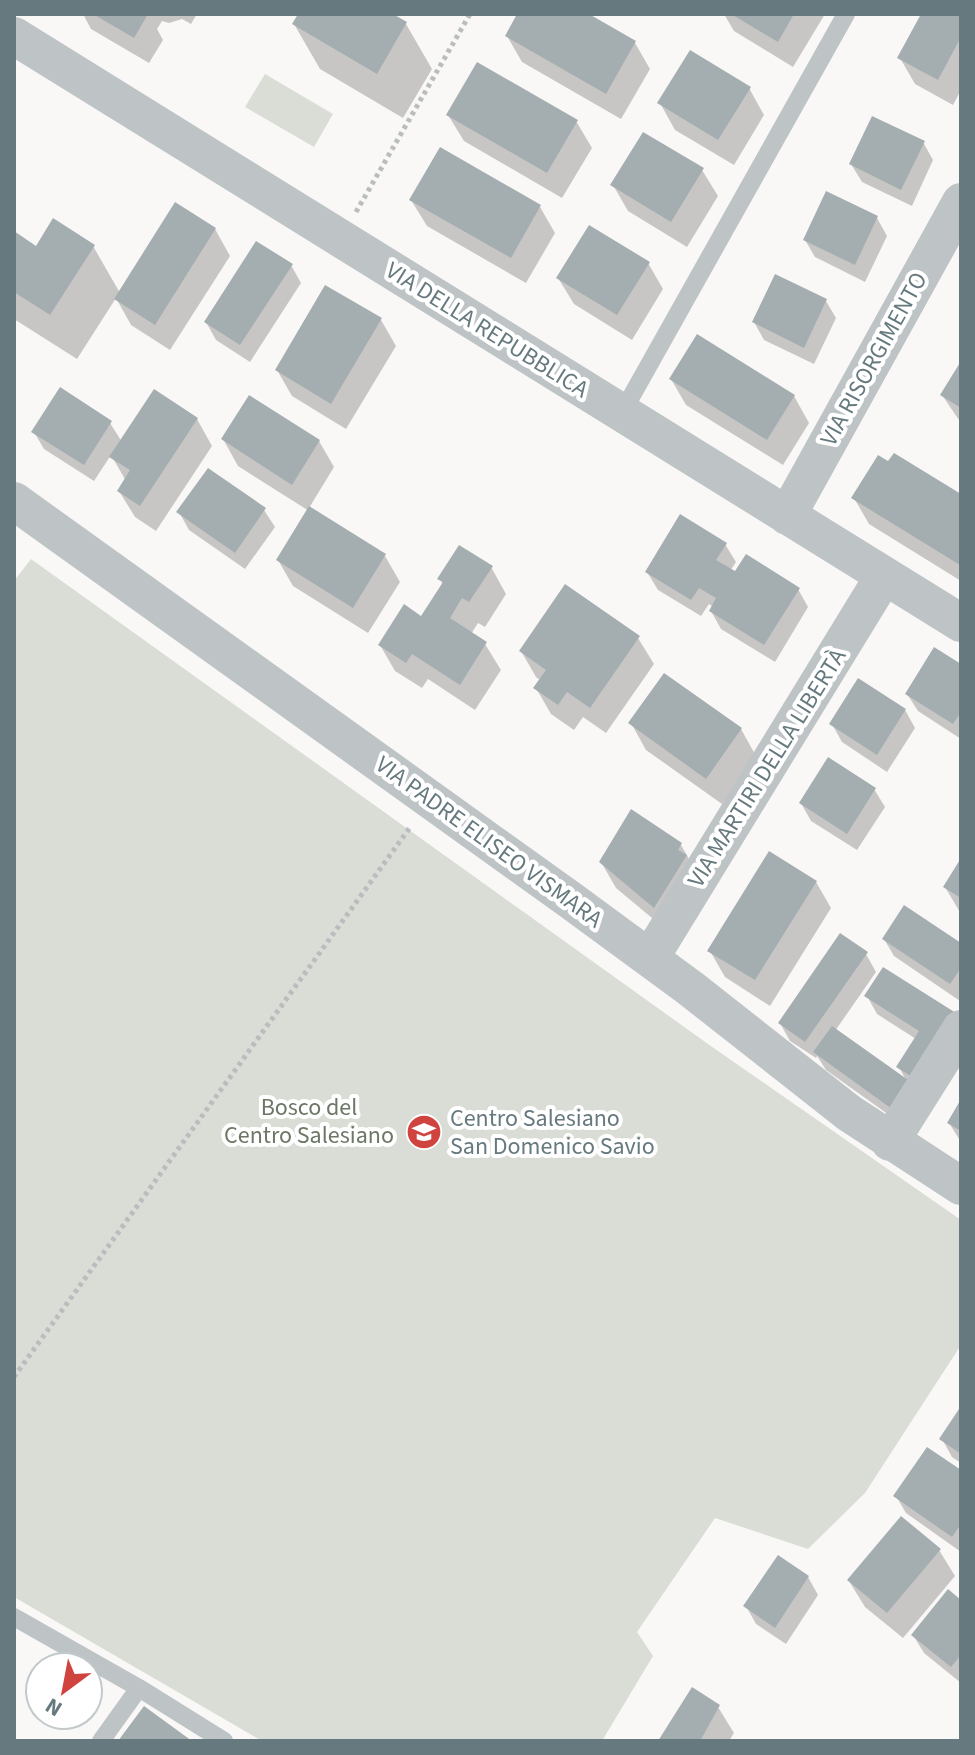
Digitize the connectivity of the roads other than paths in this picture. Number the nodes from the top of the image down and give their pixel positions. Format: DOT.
graph roads {
  1 [pos="846,14"];
  2 [pos="16,29"];
  3 [pos="961,202"];
  4 [pos="622,413"];
  5 [pos="14,501"];
  6 [pos="787,516"];
  7 [pos="884,576"];
  8 [pos="961,623"];
  9 [pos="650,958"];
  10 [pos="961,1029"];
  11 [pos="890,1142"];
  12 [pos="961,1186"];
  13 [pos="14,1617"];
  14 [pos="139,1688"];
  15 [pos="101,1741"];
  16 [pos="224,1741"];
  1 -- 4 [label="lane"];
  2 -- 4 [label="street, VIA DELLA REPUBBLICA"];
  3 -- 6 [label="street, VIA RISORGIMENTO"];
  4 -- 6 [label="street, VIA DELLA REPUBBLICA"];
  5 -- 9 [label="street, VIA PADRE ELISEO VISMARA"];
  6 -- 7 [label="street, VIA DELLA REPUBBLICA"];
  7 -- 8 [label="street, VIA DELLA REPUBBLICA"];
  7 -- 9 [label="street, VIA MARTIRI DELLA LIBERTÀ"];
  9 -- 11 [label="street, VIA PADRE ELISEO VISMARA"];
  10 -- 11 [label="street"];
  11 -- 12 [label="street, VIA PADRE ELISEO VISMARA"];
  13 -- 14 [label="lane"];
  14 -- 15 [label="lane"];
  14 -- 16 [label="lane"];
}
